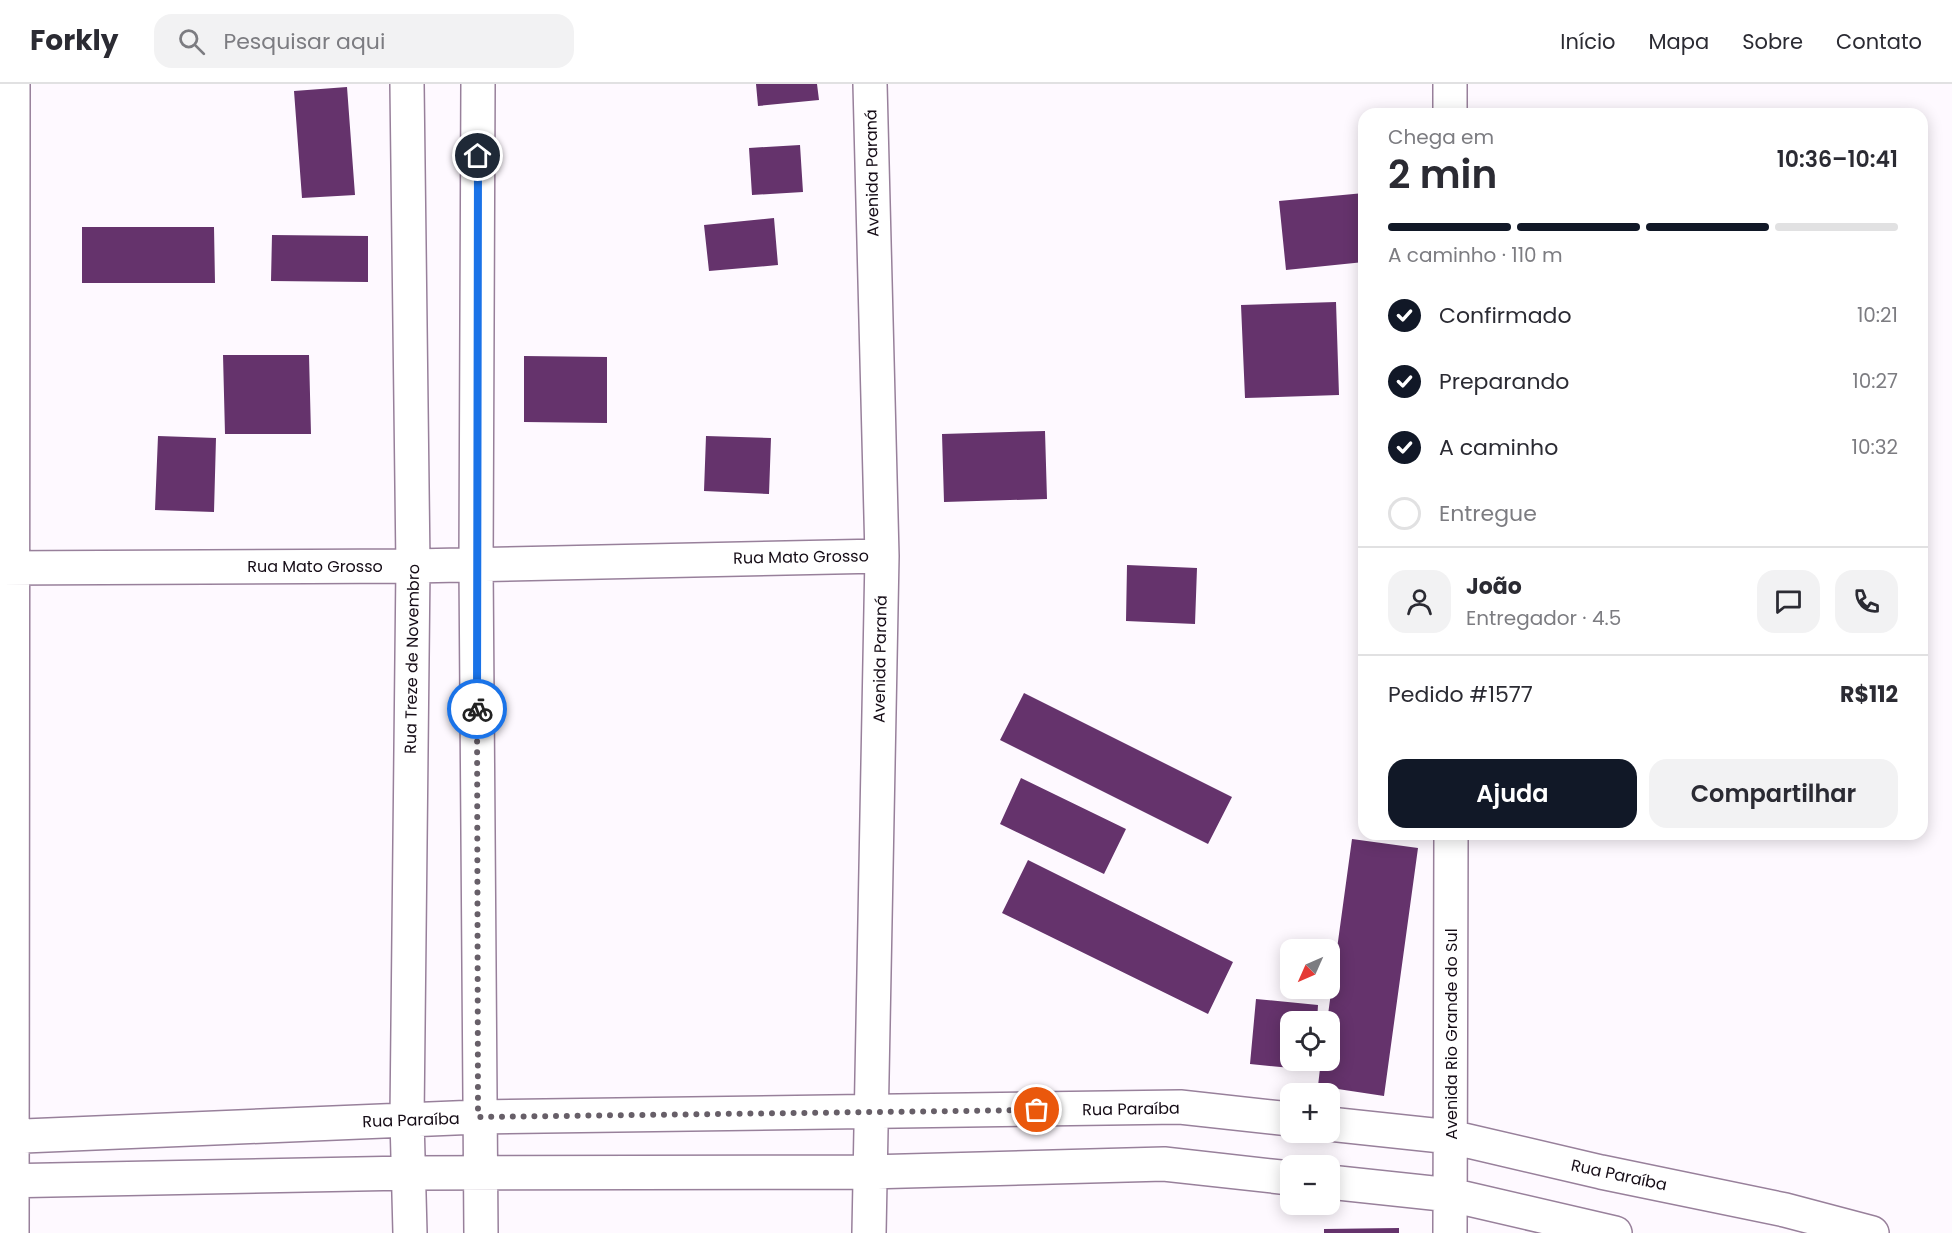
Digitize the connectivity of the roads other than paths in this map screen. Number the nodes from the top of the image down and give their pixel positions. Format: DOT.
graph roads {
  1 [pos="13,84"];
  2 [pos="407,84"];
  3 [pos="478,84"];
  4 [pos="870,84"];
  5 [pos="1450,84"];
  6 [pos="1450,108"];
  7 [pos="882,556"];
  8 [pos="476,564"];
  9 [pos="413,566"];
  10 [pos="6,568"];
  11 [pos="1451,840"];
  12 [pos="872,1114"];
  13 [pos="478,1117"];
  14 [pos="1280,1118"];
  15 [pos="407,1119"];
  16 [pos="1340,1125"];
  17 [pos="7,1137"];
  18 [pos="1451,1137"];
  19 [pos="868,1172"];
  20 [pos="409,1173"];
  21 [pos="480,1173"];
  22 [pos="1280,1177"];
  23 [pos="6,1181"];
  24 [pos="1340,1183"];
  25 [pos="1451,1195"];
  26 [pos="12,1233"];
  27 [pos="410,1233"];
  28 [pos="481,1233"];
  29 [pos="869,1233"];
  30 [pos="1450,1233"];
  31 [pos="1615,1233"];
  32 [pos="1872,1233"];
  1 -- 10 [label="street"];
  2 -- 9 [label="street, Rua Treze de Novembro"];
  3 -- 8 [label="street"];
  4 -- 7 [label="street, Avenida Paraná"];
  5 -- 6 [label="street"];
  7 -- 8 [label="street, Rua Mato Grosso"];
  7 -- 12 [label="street, Avenida Paraná"];
  8 -- 9 [label="street, Rua Mato Grosso"];
  8 -- 13 [label="street"];
  9 -- 10 [label="street, Rua Mato Grosso"];
  9 -- 15 [label="street, Rua Treze de Novembro"];
  10 -- 17 [label="street"];
  11 -- 18 [label="street, Avenida Rio Grande do Sul"];
  12 -- 13 [label="street, Rua Paraíba"];
  12 -- 14 [label="street, Rua Paraíba"];
  12 -- 19 [label="street, Avenida Paraná"];
  13 -- 15 [label="street, Rua Paraíba"];
  13 -- 21 [label="street"];
  15 -- 17 [label="street, Rua Paraíba"];
  15 -- 20 [label="street, Rua Treze de Novembro"];
  16 -- 18 [label="street, Rua Paraíba"];
  17 -- 23 [label="street"];
  18 -- 25 [label="street, Avenida Rio Grande do Sul"];
  18 -- 32 [label="street, Rua Paraíba"];
  19 -- 21 [label="street"];
  19 -- 22 [label="street"];
  19 -- 29 [label="street, Avenida Paraná"];
  20 -- 21 [label="street"];
  20 -- 23 [label="street"];
  20 -- 27 [label="street, Rua Treze de Novembro"];
  21 -- 28 [label="street"];
  23 -- 26 [label="street"];
  24 -- 25 [label="street"];
  25 -- 30 [label="street, Avenida Rio Grande do Sul"];
  25 -- 31 [label="street"];
}
